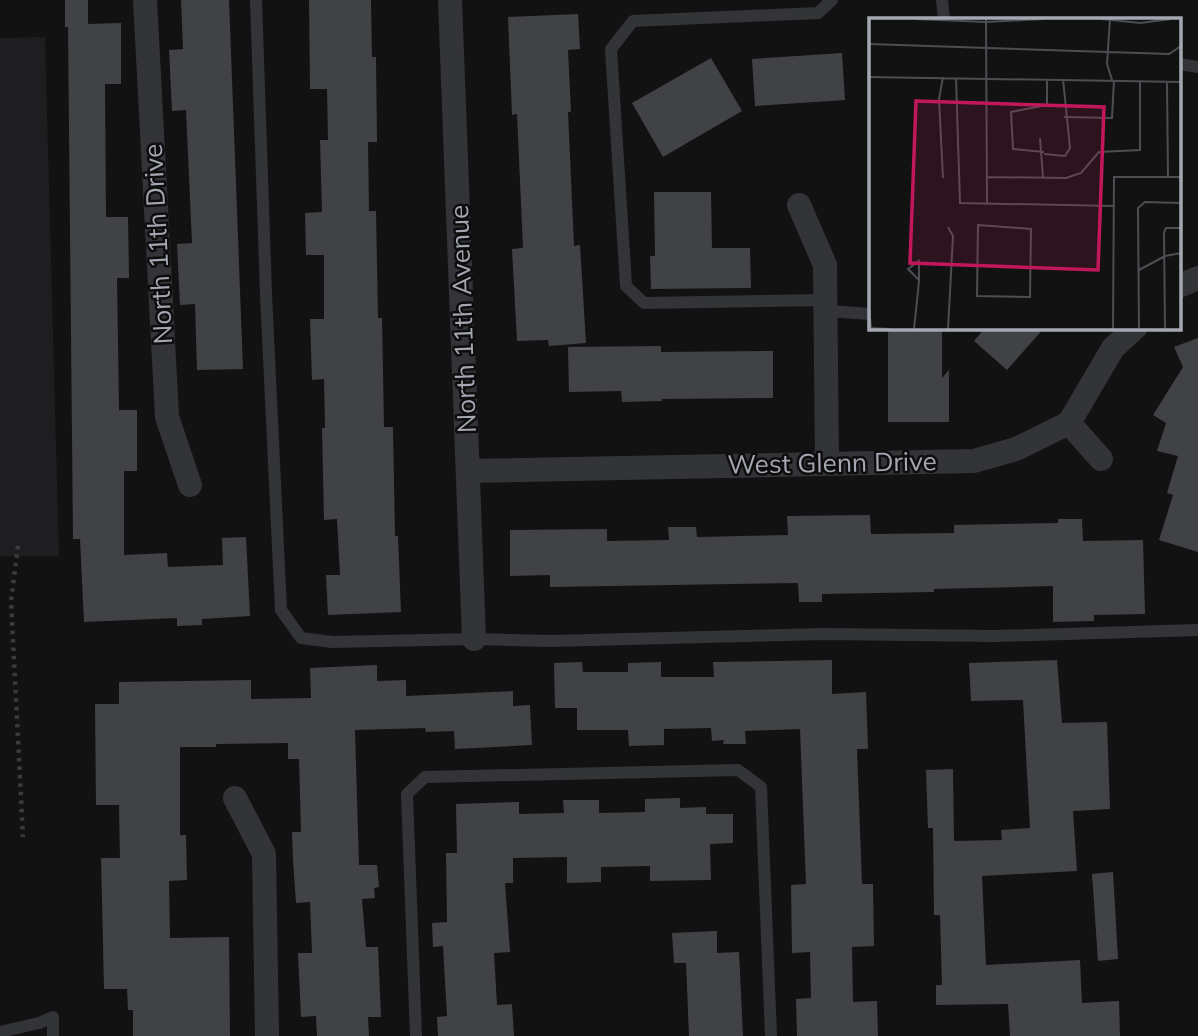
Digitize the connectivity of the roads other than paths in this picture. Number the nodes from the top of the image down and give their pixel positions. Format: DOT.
graph roads {
  1 [pos="145,0"];
  2 [pos="256,0"];
  3 [pos="450,0"];
  4 [pos="832,0"];
  5 [pos="942,0"];
  6 [pos="944,18"];
  7 [pos="1180,64"];
  8 [pos="1198,67"];
  9 [pos="800,205"];
  10 [pos="1198,278"];
  11 [pos="1180,286"];
  12 [pos="826,305"];
  13 [pos="869,314"];
  14 [pos="1134,329"];
  15 [pos="1069,423"];
  16 [pos="1101,459"];
  17 [pos="827,463"];
  18 [pos="469,471"];
  19 [pos="190,485"];
  20 [pos="1198,630"];
  21 [pos="474,639"];
  22 [pos="235,798"];
  23 [pos="0,1035"];
  24 [pos="53,1036"];
  25 [pos="267,1036"];
  26 [pos="416,1036"];
  27 [pos="771,1036"];
  1 -- 19 [label="street, North 11th Drive"];
  2 -- 21 [label="lane"];
  3 -- 18 [label="street, North 11th Avenue"];
  4 -- 12 [label="lane"];
  5 -- 6 [label="lane"];
  7 -- 8 [label="lane"];
  9 -- 12 [label="street"];
  10 -- 11 [label="street"];
  12 -- 13 [label="lane"];
  12 -- 17 [label="street"];
  14 -- 15 [label="street"];
  15 -- 16 [label="street"];
  15 -- 17 [label="street, West Glenn Drive"];
  17 -- 18 [label="street, West Glenn Drive"];
  18 -- 21 [label="street, North 11th Avenue"];
  20 -- 21 [label="lane"];
  22 -- 25 [label="street"];
  23 -- 24 [label="lane"];
  26 -- 27 [label="lane"];
}
